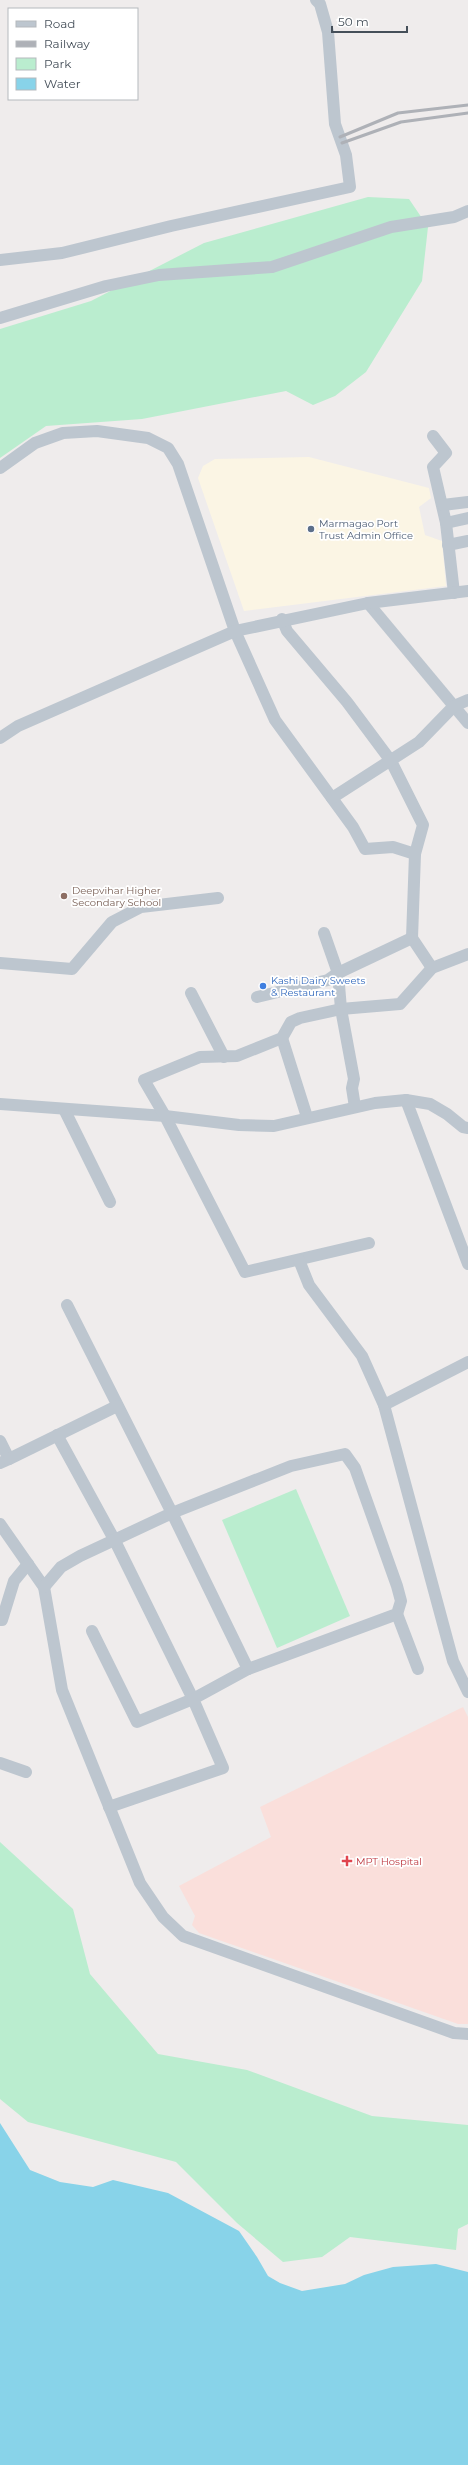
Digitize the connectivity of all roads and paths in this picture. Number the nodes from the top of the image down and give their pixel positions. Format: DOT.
graph roads {
  1 [pos="316,0"];
  2 [pos="468,211"];
  3 [pos="0,260"];
  4 [pos="0,318"];
  5 [pos="433,436"];
  6 [pos="0,468"];
  7 [pos="468,502"];
  8 [pos="443,505"];
  9 [pos="468,518"];
  10 [pos="446,523"];
  11 [pos="468,541"];
  12 [pos="448,545"];
  13 [pos="468,591"];
  14 [pos="454,593"];
  15 [pos="368,603"];
  16 [pos="282,619"];
  17 [pos="234,631"];
  18 [pos="468,700"];
  19 [pos="454,706"];
  20 [pos="468,723"];
  21 [pos="0,738"];
  22 [pos="391,761"];
  23 [pos="332,798"];
  24 [pos="415,854"];
  25 [pos="218,898"];
  26 [pos="324,933"];
  27 [pos="412,938"];
  28 [pos="467,956"];
  29 [pos="0,963"];
  30 [pos="432,968"];
  31 [pos="338,973"];
  32 [pos="191,993"];
  33 [pos="257,997"];
  34 [pos="341,1009"];
  35 [pos="282,1038"];
  36 [pos="224,1057"];
  37 [pos="406,1100"];
  38 [pos="0,1104"];
  39 [pos="355,1107"];
  40 [pos="64,1109"];
  41 [pos="165,1116"];
  42 [pos="307,1117"];
  43 [pos="468,1128"];
  44 [pos="110,1202"];
  45 [pos="369,1243"];
  46 [pos="298,1260"];
  47 [pos="468,1264"];
  48 [pos="67,1305"];
  49 [pos="468,1362"];
  50 [pos="384,1405"];
  51 [pos="118,1406"];
  52 [pos="57,1436"];
  53 [pos="0,1441"];
  54 [pos="4,1461"];
  55 [pos="172,1513"];
  56 [pos="0,1524"];
  57 [pos="115,1541"];
  58 [pos="28,1564"];
  59 [pos="44,1587"];
  60 [pos="397,1614"];
  61 [pos="0,1620"];
  62 [pos="92,1631"];
  63 [pos="248,1669"];
  64 [pos="418,1669"];
  65 [pos="468,1692"];
  66 [pos="193,1699"];
  67 [pos="0,1763"];
  68 [pos="26,1772"];
  69 [pos="109,1807"];
  70 [pos="468,2034"];
  1 -- 3 [label="street"];
  2 -- 4 [label="street"];
  5 -- 8 [label="street"];
  6 -- 17 [label="street"];
  7 -- 8 [label="street"];
  8 -- 10 [label="street"];
  9 -- 10 [label="street"];
  10 -- 12 [label="street"];
  11 -- 12 [label="street"];
  12 -- 14 [label="street"];
  13 -- 14 [label="street"];
  14 -- 15 [label="street"];
  15 -- 16 [label="street"];
  15 -- 19 [label="street"];
  16 -- 17 [label="street"];
  16 -- 22 [label="street"];
  17 -- 21 [label="street"];
  17 -- 23 [label="street"];
  18 -- 19 [label="street"];
  19 -- 20 [label="street"];
  19 -- 22 [label="street"];
  22 -- 23 [label="street"];
  22 -- 24 [label="street"];
  23 -- 24 [label="street"];
  24 -- 27 [label="street"];
  25 -- 29 [label="street"];
  26 -- 31 [label="street"];
  27 -- 30 [label="street"];
  27 -- 31 [label="street"];
  28 -- 30 [label="street"];
  30 -- 34 [label="street"];
  31 -- 33 [label="street"];
  31 -- 34 [label="street"];
  32 -- 36 [label="street"];
  34 -- 35 [label="street"];
  34 -- 39 [label="street"];
  35 -- 36 [label="street"];
  35 -- 42 [label="street"];
  36 -- 41 [label="street"];
  37 -- 39 [label="street"];
  37 -- 43 [label="street"];
  37 -- 47 [label="street"];
  38 -- 40 [label="street"];
  39 -- 42 [label="street"];
  40 -- 41 [label="street"];
  40 -- 44 [label="street"];
  41 -- 42 [label="street"];
  41 -- 46 [label="street"];
  45 -- 46 [label="street"];
  46 -- 50 [label="street"];
  48 -- 51 [label="street"];
  49 -- 50 [label="street"];
  50 -- 65 [label="street"];
  51 -- 52 [label="street"];
  51 -- 55 [label="street"];
  52 -- 54 [label="street"];
  52 -- 57 [label="street"];
  53 -- 54 [label="street"];
  55 -- 57 [label="street"];
  55 -- 60 [label="street"];
  55 -- 63 [label="street"];
  56 -- 58 [label="street"];
  57 -- 59 [label="street"];
  57 -- 66 [label="street"];
  58 -- 59 [label="street"];
  58 -- 61 [label="street"];
  59 -- 69 [label="street"];
  60 -- 63 [label="street"];
  60 -- 64 [label="street"];
  62 -- 66 [label="street"];
  63 -- 66 [label="street"];
  66 -- 69 [label="street"];
  67 -- 68 [label="street"];
  69 -- 70 [label="street"];
}
